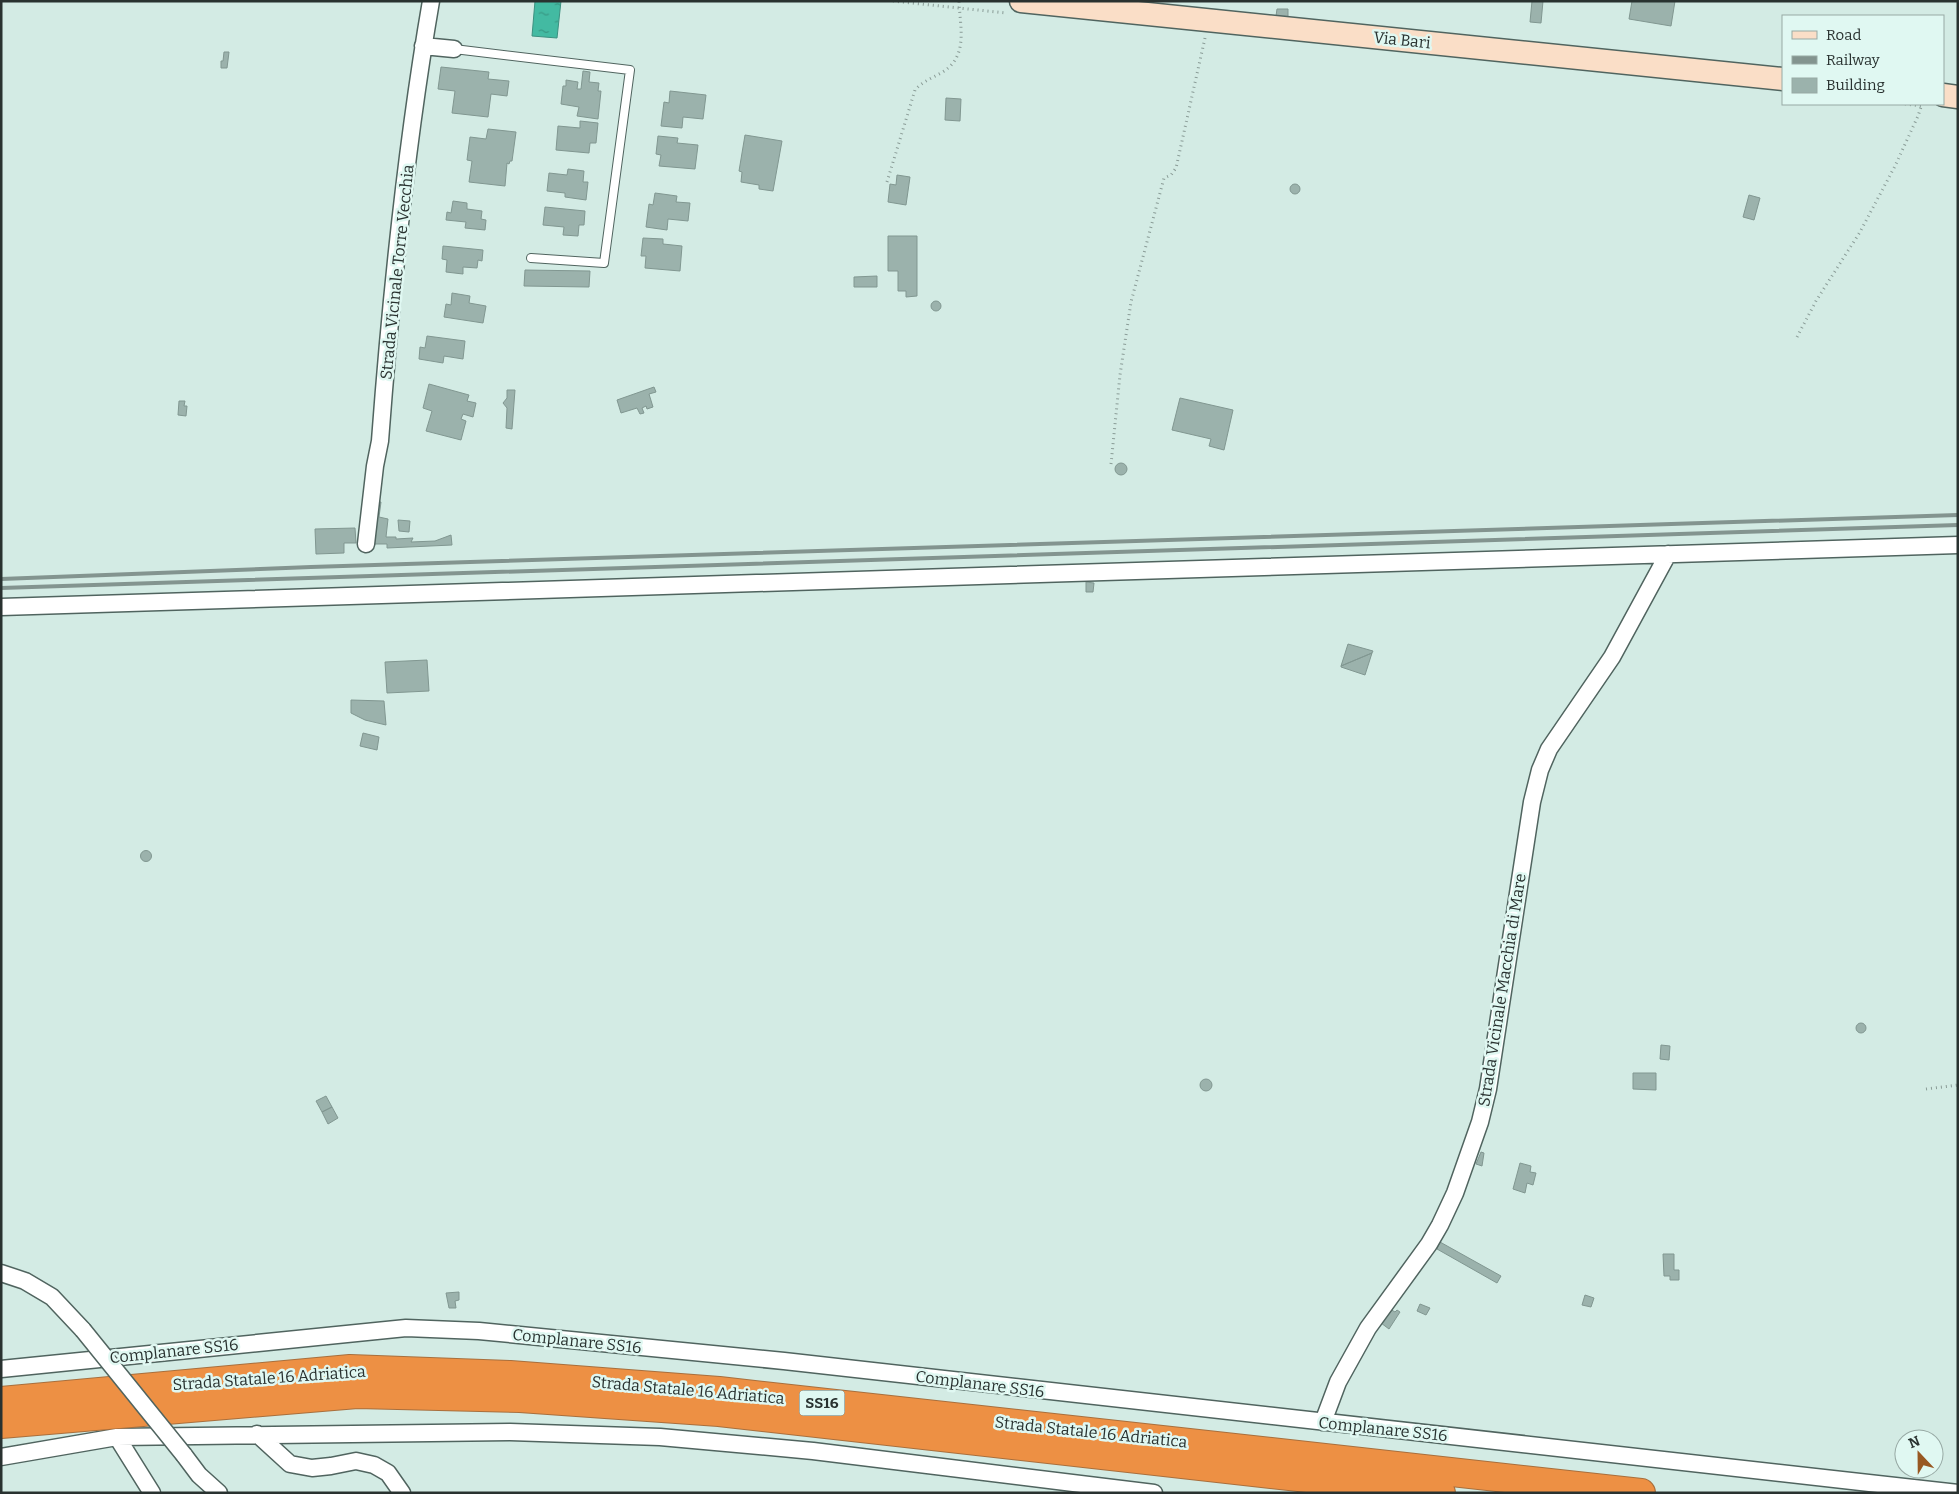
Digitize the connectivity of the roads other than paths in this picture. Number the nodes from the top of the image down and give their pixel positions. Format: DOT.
graph roads {
  1 [pos="431,1"];
  2 [pos="1020,1"];
  3 [pos="424,46"];
  4 [pos="454,49"];
  5 [pos="1782,79"];
  6 [pos="1944,95"];
  7 [pos="1958,97"];
  8 [pos="531,258"];
  9 [pos="366,544"];
  10 [pos="1958,544"];
  11 [pos="1668,554"];
  12 [pos="1,607"];
  13 [pos="1,1272"];
  14 [pos="1,1369"];
  15 [pos="1,1400"];
  16 [pos="1324,1422"];
  17 [pos="1,1424"];
  18 [pos="257,1434"];
  19 [pos="118,1437"];
  20 [pos="1,1457"];
  21 [pos="1958,1492"];
  22 [pos="152,1493"];
  23 [pos="219,1493"];
  24 [pos="402,1493"];
  25 [pos="1154,1493"];
  26 [pos="1442,1493"];
  27 [pos="1641,1493"];
  1 -- 3 [label="street, Strada Vicinale Torre Vecchia"];
  2 -- 5 [label="main road, Via Bari"];
  3 -- 4 [label="street"];
  3 -- 9 [label="street, Strada Vicinale Torre Vecchia"];
  4 -- 8 [label="lane"];
  6 -- 7 [label="main road"];
  10 -- 11 [label="street"];
  11 -- 12 [label="street"];
  11 -- 16 [label="street, Strada Vicinale Macchia di Mare"];
  13 -- 23 [label="street, bridge"];
  14 -- 16 [label="street, Complanare SS16"];
  15 -- 27 [label="highway, Strada Statale 16 Adriatica / SS16"];
  16 -- 21 [label="street, Complanare SS16"];
  17 -- 26 [label="highway, Strada Statale 16 Adriatica / SS16"];
  18 -- 19 [label="street"];
  18 -- 24 [label="street"];
  18 -- 25 [label="street"];
  19 -- 20 [label="street"];
  19 -- 22 [label="street"];
}
